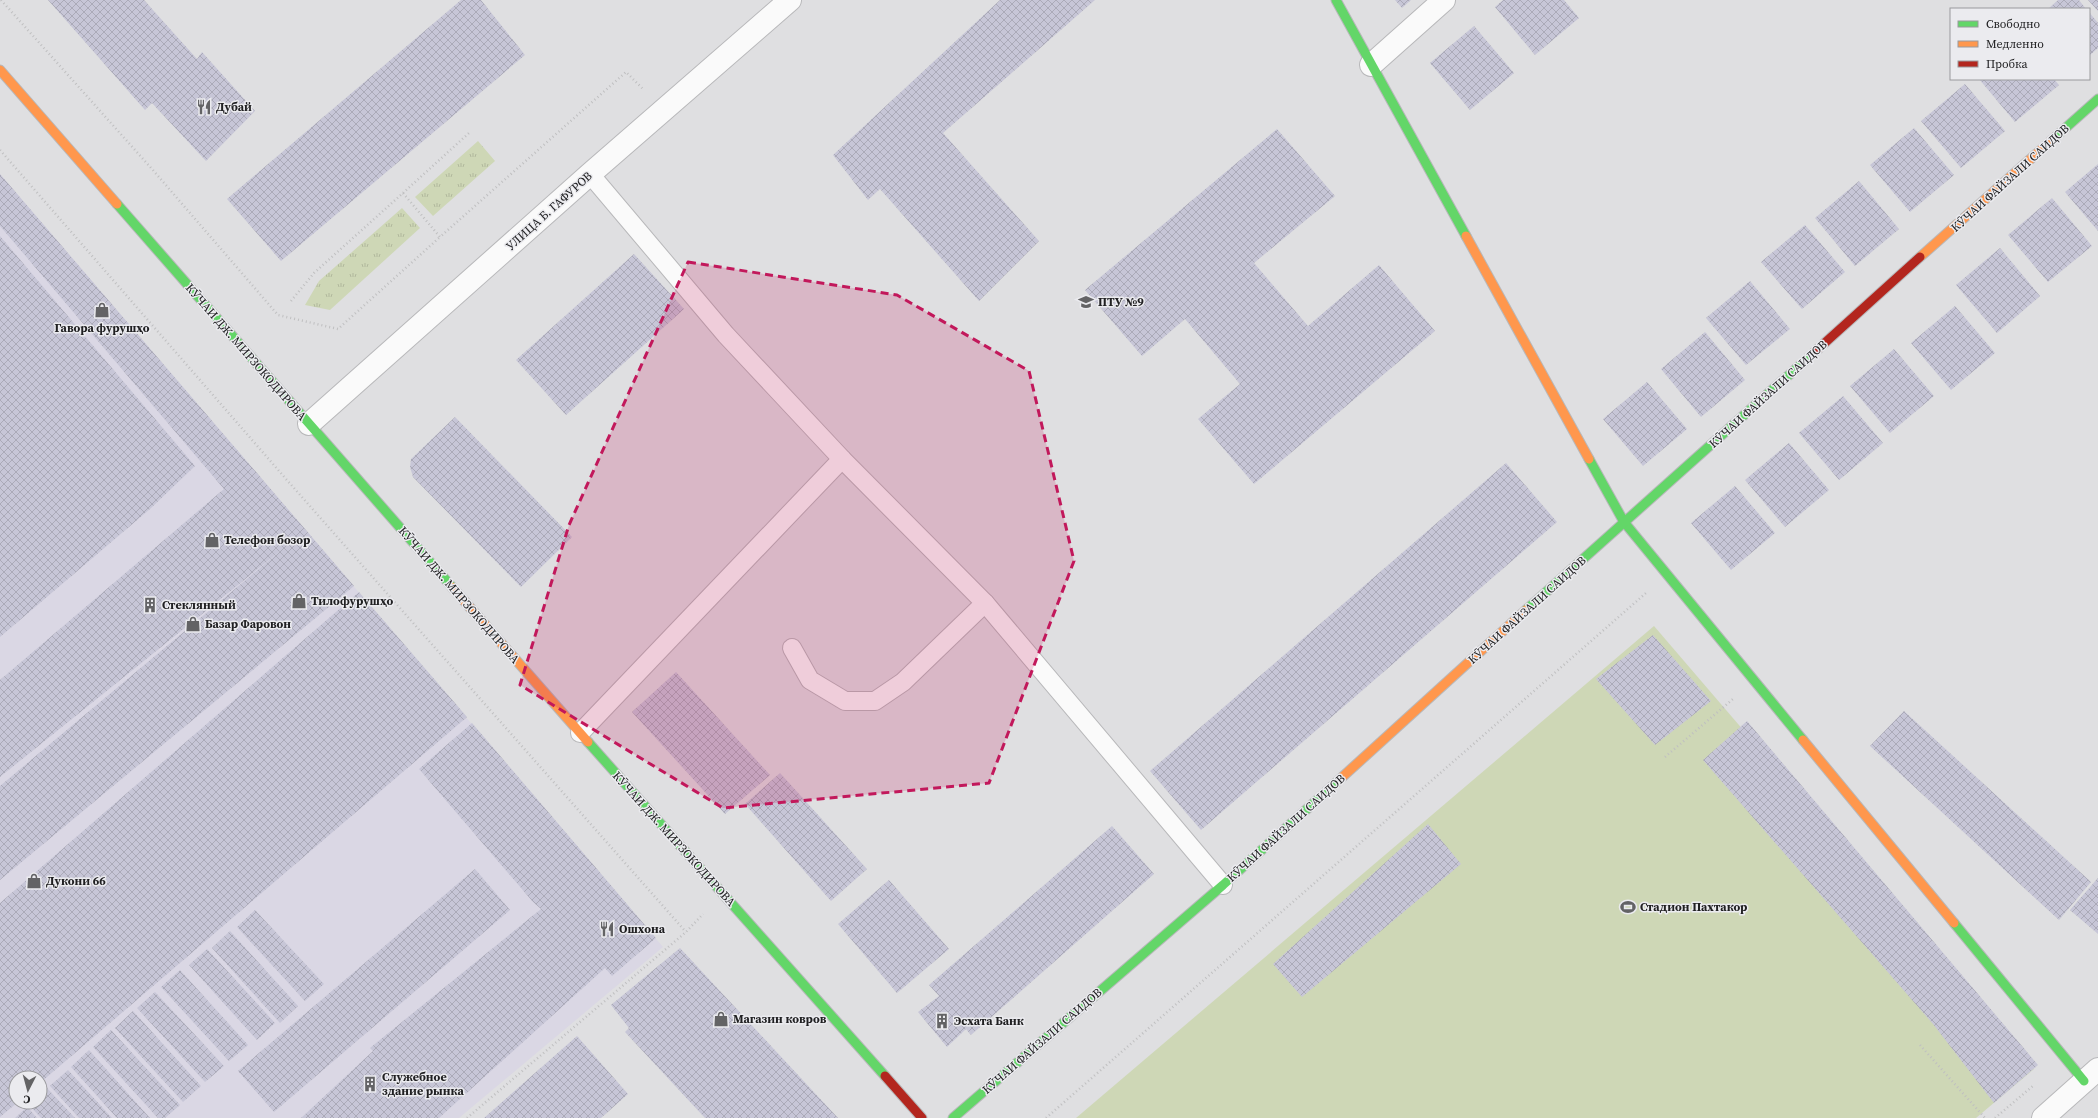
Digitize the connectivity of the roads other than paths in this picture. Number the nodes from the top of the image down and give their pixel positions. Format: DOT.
graph roads {
  1 [pos="790,0"];
  2 [pos="1336,0"];
  3 [pos="1444,0"];
  4 [pos="1371,65"];
  5 [pos="0,70"];
  6 [pos="2098,99"];
  7 [pos="590,174"];
  8 [pos="309,424"];
  9 [pos="842,459"];
  10 [pos="1624,522"];
  11 [pos="985,603"];
  12 [pos="792,648"];
  13 [pos="580,733"];
  14 [pos="1223,885"];
  15 [pos="2091,1075"];
  16 [pos="919,1117"];
  17 [pos="953,1118"];
  18 [pos="2043,1118"];
  1 -- 7 [label="street, УЛИЦА Б. ГАФУРОВ"];
  2 -- 4 [label="street"];
  3 -- 4 [label="street"];
  4 -- 10 [label="street"];
  5 -- 8 [label="street, КӮЧАИ ДЖ. МИРЗОКОДИРОВА"];
  6 -- 10 [label="street, КӮЧАИ ФАЙЗАЛИ САИДОВ"];
  7 -- 8 [label="street, УЛИЦА Б. ГАФУРОВ"];
  7 -- 9 [label="lane"];
  8 -- 13 [label="street, КӮЧАИ ДЖ. МИРЗОКОДИРОВА"];
  9 -- 11 [label="lane"];
  9 -- 13 [label="lane"];
  10 -- 14 [label="street, КӮЧАИ ФАЙЗАЛИ САИДОВ"];
  10 -- 15 [label="street"];
  11 -- 12 [label="lane"];
  11 -- 14 [label="lane"];
  13 -- 16 [label="street, КӮЧАИ ДЖ. МИРЗОКОДИРОВА"];
  14 -- 17 [label="street, КӮЧАИ ФАЙЗАЛИ САИДОВ"];
  15 -- 18 [label="street"];
}
